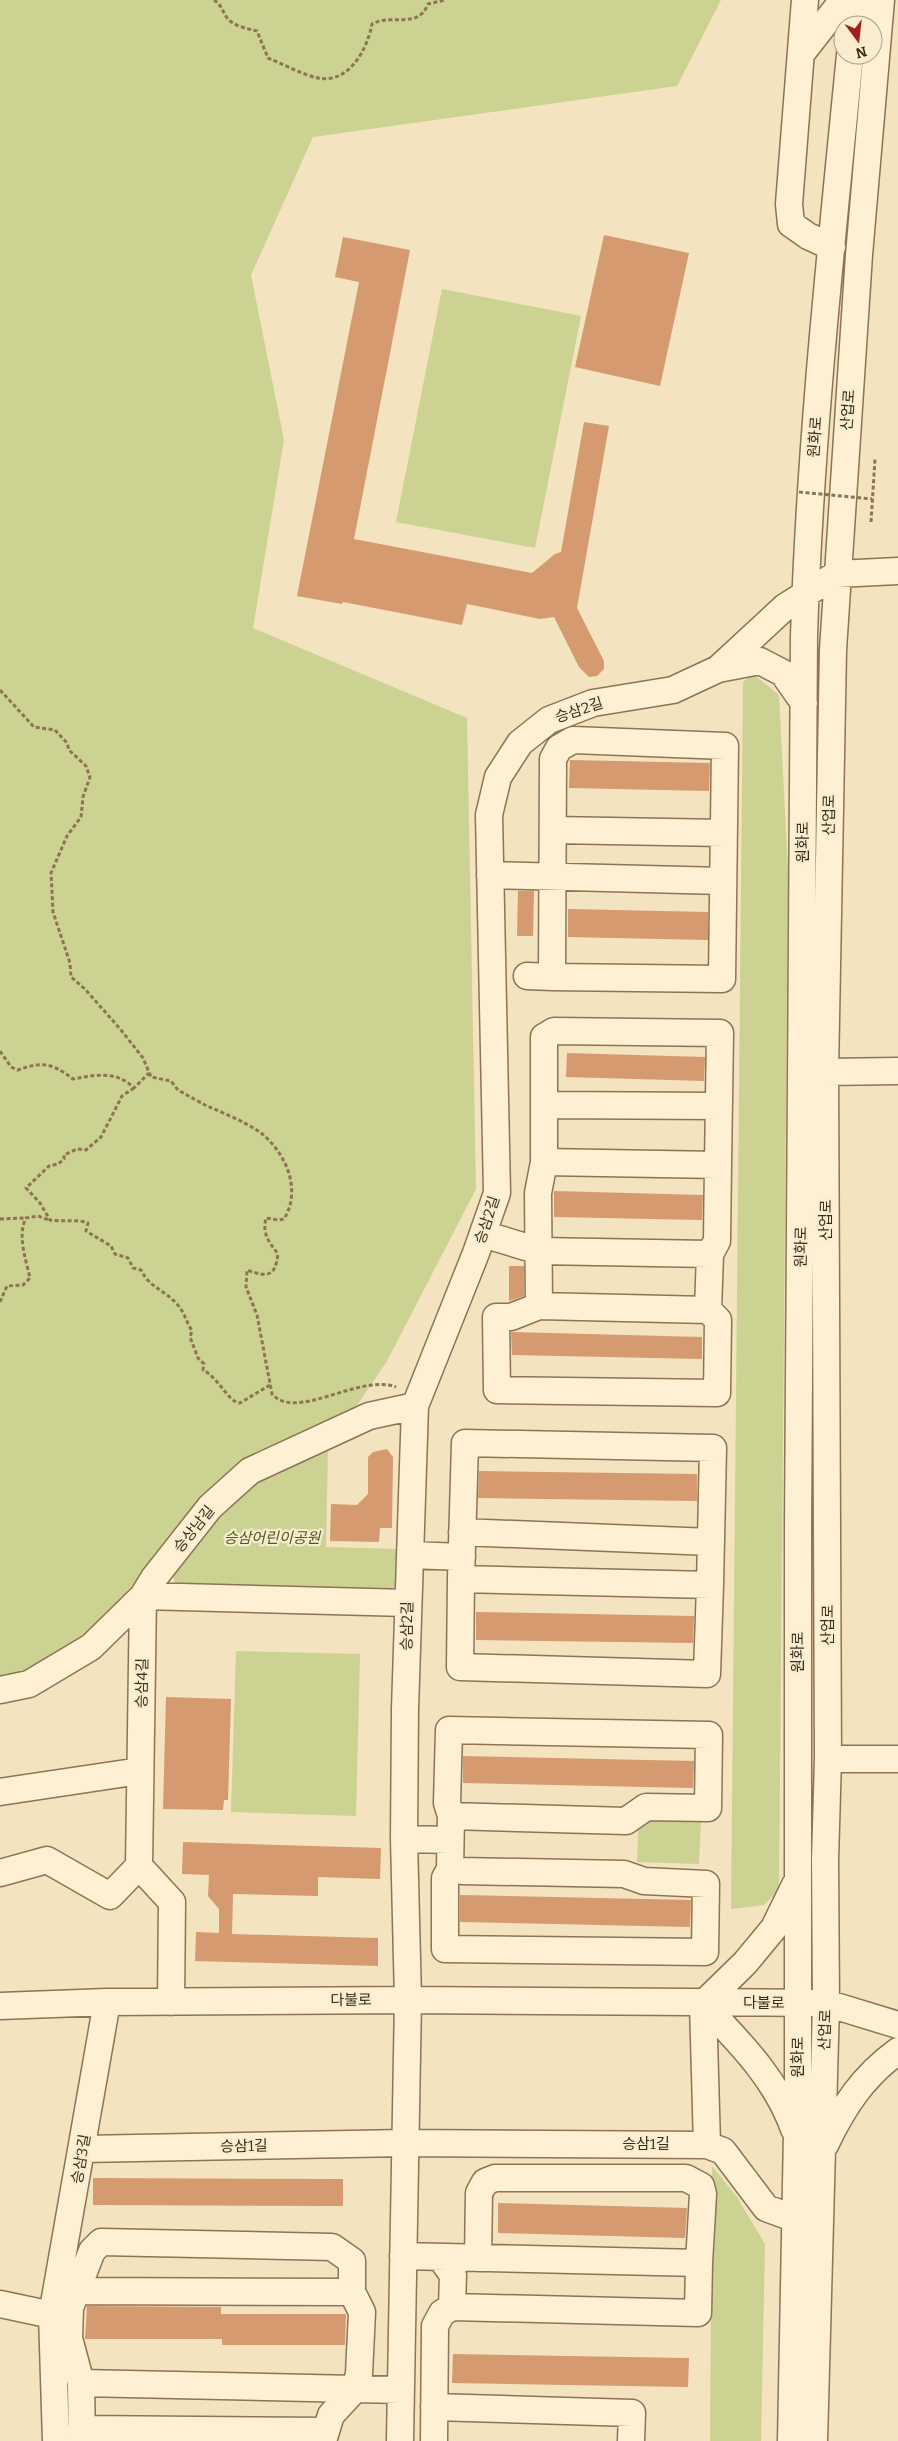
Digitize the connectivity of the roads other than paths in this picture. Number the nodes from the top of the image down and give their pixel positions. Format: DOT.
graph roads {
  1 [pos="805,0"];
  2 [pos="843,0"];
  3 [pos="856,0"];
  4 [pos="881,0"];
  5 [pos="854,15"];
  6 [pos="801,54"];
  7 [pos="849,65"];
  8 [pos="832,247"];
  9 [pos="898,571"];
  10 [pos="837,574"];
  11 [pos="806,594"];
  12 [pos="718,669"];
  13 [pos="804,703"];
  14 [pos="552,830"];
  15 [pos="724,833"];
  16 [pos="490,875"];
  17 [pos="552,877"];
  18 [pos="723,881"];
  19 [pos="898,1071"];
  20 [pos="825,1072"];
  21 [pos="544,1105"];
  22 [pos="719,1106"];
  23 [pos="544,1162"];
  24 [pos="718,1165"];
  25 [pos="483,1234"];
  26 [pos="539,1251"];
  27 [pos="710,1254"];
  28 [pos="539,1306"];
  29 [pos="708,1310"];
  30 [pos="417,1399"];
  31 [pos="711,1542"];
  32 [pos="410,1555"];
  33 [pos="462,1556"];
  34 [pos="710,1585"];
  35 [pos="143,1596"];
  36 [pos="408,1603"];
  37 [pos="0,1690"];
  38 [pos="828,1759"];
  39 [pos="898,1759"];
  40 [pos="140,1771"];
  41 [pos="0,1792"];
  42 [pos="450,1828"];
  43 [pos="404,1839"];
  44 [pos="139,1866"];
  45 [pos="450,1869"];
  46 [pos="0,1873"];
  47 [pos="798,1878"];
  48 [pos="408,2000"];
  49 [pos="107,2002"];
  50 [pos="171,2002"];
  51 [pos="799,2003"];
  52 [pos="826,2003"];
  53 [pos="703,2004"];
  54 [pos="0,2006"];
  55 [pos="898,2025"];
  56 [pos="898,2050"];
  57 [pos="797,2139"];
  58 [pos="405,2143"];
  59 [pos="708,2145"];
  60 [pos="83,2149"];
  61 [pos="821,2153"];
  62 [pos="796,2219"];
  63 [pos="403,2256"];
  64 [pos="440,2257"];
  65 [pos="478,2258"];
  66 [pos="699,2263"];
  67 [pos="76,2291"];
  68 [pos="352,2292"];
  69 [pos="535,2294"];
  70 [pos="452,2299"];
  71 [pos="0,2304"];
  72 [pos="52,2315"];
  73 [pos="80,2383"];
  74 [pos="355,2389"];
  75 [pos="401,2390"];
  76 [pos="434,2406"];
  77 [pos="82,2435"];
  78 [pos="325,2436"];
  79 [pos="56,2441"];
  80 [pos="400,2441"];
  81 [pos="434,2441"];
  82 [pos="631,2441"];
  83 [pos="791,2441"];
  84 [pos="814,2441"];
  1 -- 6 [label="street"];
  2 -- 6 [label="street"];
  3 -- 5 [label="street"];
  4 -- 10 [label="street, 산업로"];
  6 -- 8 [label="street"];
  7 -- 8 [label="street, 원화로"];
  8 -- 11 [label="street, 원화로"];
  9 -- 10 [label="street"];
  10 -- 11 [label="street, 승삼2길"];
  10 -- 20 [label="street, 산업로"];
  11 -- 12 [label="street, 승삼2길"];
  11 -- 13 [label="street, 원화로"];
  12 -- 13 [label="street"];
  12 -- 16 [label="street, 승삼2길"];
  13 -- 47 [label="street, 원화로"];
  14 -- 15 [label="street"];
  14 -- 15 [label="street"];
  14 -- 17 [label="street"];
  15 -- 18 [label="street"];
  16 -- 17 [label="street"];
  16 -- 25 [label="street, 승삼2길"];
  17 -- 18 [label="street"];
  17 -- 18 [label="street"];
  19 -- 20 [label="street"];
  20 -- 38 [label="street, 산업로"];
  21 -- 22 [label="street"];
  21 -- 22 [label="street"];
  21 -- 23 [label="street"];
  22 -- 24 [label="street"];
  23 -- 24 [label="street"];
  23 -- 26 [label="street"];
  24 -- 27 [label="street"];
  25 -- 26 [label="street"];
  25 -- 30 [label="street, 승삼2길"];
  26 -- 27 [label="street"];
  26 -- 28 [label="street"];
  27 -- 29 [label="street"];
  28 -- 29 [label="street"];
  28 -- 29 [label="street"];
  30 -- 32 [label="street, 승삼2길"];
  30 -- 35 [label="street, 승상남길"];
  31 -- 33 [label="street"];
  31 -- 33 [label="street"];
  31 -- 34 [label="street"];
  32 -- 33 [label="street"];
  32 -- 36 [label="street, 승삼2길"];
  33 -- 34 [label="street"];
  33 -- 34 [label="street"];
  35 -- 36 [label="street"];
  35 -- 37 [label="street, 승상남길"];
  35 -- 40 [label="street, 승삼4길"];
  36 -- 43 [label="street, 승삼2길"];
  38 -- 39 [label="street"];
  38 -- 52 [label="street, 산업로"];
  40 -- 41 [label="street"];
  40 -- 44 [label="street, 승삼4길"];
  42 -- 42 [label="street"];
  42 -- 43 [label="street"];
  42 -- 45 [label="street"];
  43 -- 48 [label="street, 승삼2길"];
  44 -- 46 [label="street"];
  44 -- 50 [label="street"];
  45 -- 45 [label="street"];
  47 -- 51 [label="street, 원화로"];
  47 -- 53 [label="street"];
  48 -- 50 [label="street, 다불로"];
  48 -- 53 [label="street, 다불로"];
  48 -- 58 [label="street"];
  49 -- 50 [label="street, 다불로"];
  49 -- 54 [label="street, 다불로"];
  49 -- 60 [label="street, 승삼3길"];
  51 -- 52 [label="street, 다불로"];
  51 -- 53 [label="street, 다불로"];
  51 -- 57 [label="street, 원화로"];
  52 -- 55 [label="street, 다불로"];
  52 -- 61 [label="street, 산업로"];
  53 -- 57 [label="street"];
  53 -- 59 [label="street"];
  56 -- 61 [label="street"];
  57 -- 62 [label="street, 원화로"];
  58 -- 59 [label="street, 승삼1길"];
  58 -- 60 [label="street, 승삼1길"];
  58 -- 63 [label="street"];
  59 -- 62 [label="street"];
  60 -- 72 [label="street, 승삼3길"];
  61 -- 84 [label="street, 산업로"];
  62 -- 83 [label="street, 원화로"];
  63 -- 64 [label="street"];
  63 -- 75 [label="street"];
  64 -- 65 [label="street"];
  64 -- 70 [label="street"];
  65 -- 66 [label="street"];
  65 -- 66 [label="street"];
  66 -- 70 [label="street"];
  67 -- 68 [label="street"];
  67 -- 68 [label="street"];
  67 -- 73 [label="street"];
  68 -- 74 [label="street"];
  69 -- 70 [label="street"];
  70 -- 76 [label="street"];
  71 -- 72 [label="street"];
  72 -- 79 [label="street, 승삼3길"];
  73 -- 74 [label="street"];
  73 -- 77 [label="street"];
  74 -- 75 [label="street"];
  74 -- 78 [label="street"];
  75 -- 80 [label="street"];
  76 -- 81 [label="street"];
  76 -- 82 [label="street"];
  77 -- 78 [label="street"];
}
